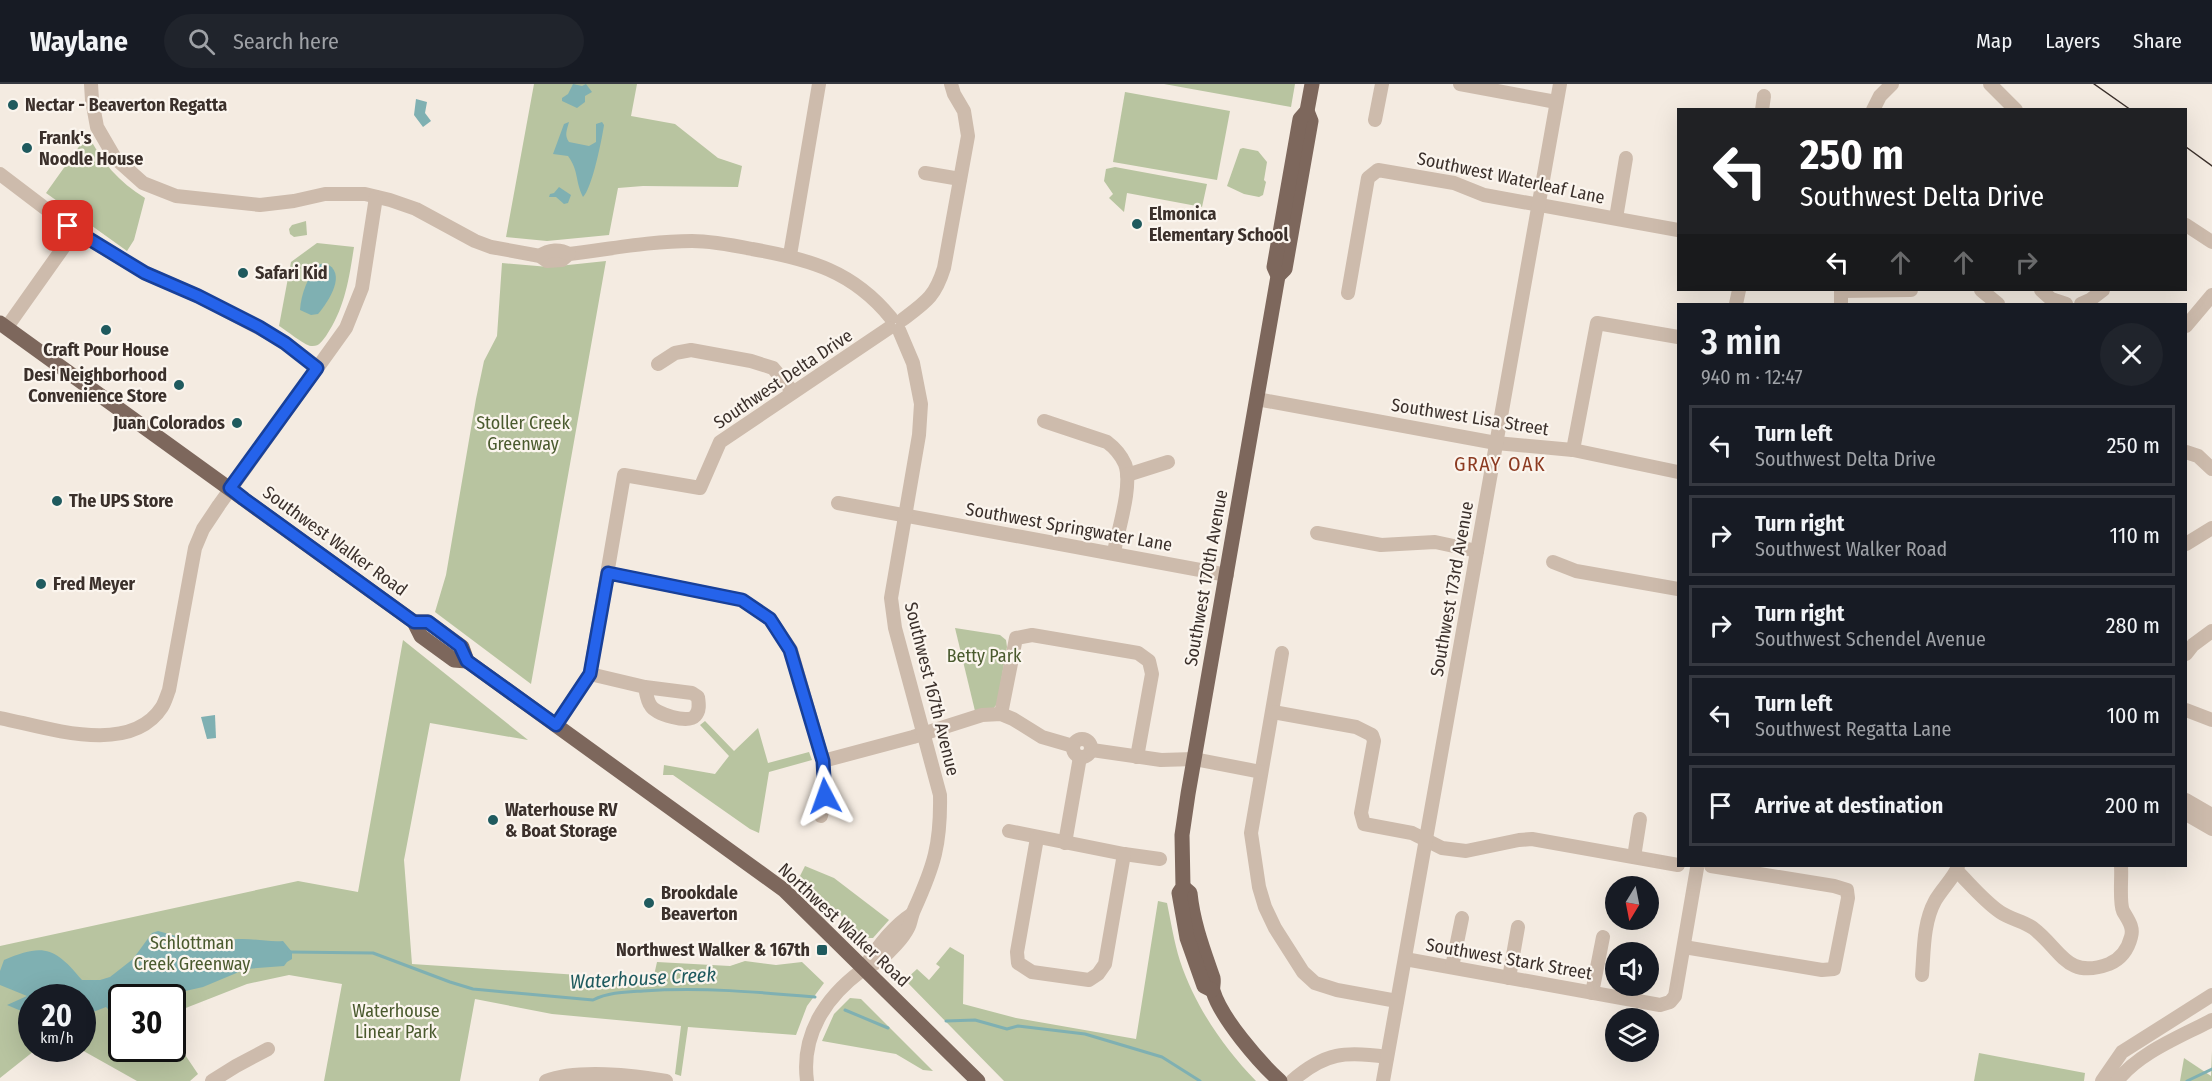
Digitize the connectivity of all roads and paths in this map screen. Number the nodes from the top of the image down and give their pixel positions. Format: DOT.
graph roads {
  1 [pos="91,84"];
  2 [pos="819,84"];
  3 [pos="951,84"];
  4 [pos="1312,84"];
  5 [pos="1382,84"];
  6 [pos="1460,84"];
  7 [pos="1560,84"];
  8 [pos="1892,84"];
  9 [pos="1990,84"];
  10 [pos="1556,102"];
  11 [pos="1874,108"];
  12 [pos="2014,108"];
  13 [pos="1375,120"];
  14 [pos="1626,158"];
  15 [pos="925,173"];
  16 [pos="0,174"];
  17 [pos="960,179"];
  18 [pos="376,196"];
  19 [pos="1538,205"];
  20 [pos="1616,218"];
  21 [pos="2187,226"];
  22 [pos="1677,230"];
  23 [pos="75,231"];
  24 [pos="2212,242"];
  25 [pos="790,255"];
  26 [pos="1897,291"];
  27 [pos="1982,291"];
  28 [pos="2042,291"];
  29 [pos="2102,291"];
  30 [pos="1348,293"];
  31 [pos="1841,295"];
  32 [pos="2212,295"];
  33 [pos="1997,303"];
  34 [pos="2063,303"];
  35 [pos="2083,303"];
  36 [pos="895,324"];
  37 [pos="3,325"];
  38 [pos="2187,325"];
  39 [pos="1677,337"];
  40 [pos="658,364"];
  41 [pos="317,368"];
  42 [pos="793,392"];
  43 [pos="1257,399"];
  44 [pos="1044,421"];
  45 [pos="1496,443"];
  46 [pos="1573,450"];
  47 [pos="2187,452"];
  48 [pos="1168,462"];
  49 [pos="2212,470"];
  50 [pos="1677,471"];
  51 [pos="1127,475"];
  52 [pos="230,488"];
  53 [pos="838,503"];
  54 [pos="905,516"];
  55 [pos="2212,528"];
  56 [pos="1317,533"];
  57 [pos="2187,543"];
  58 [pos="1477,551"];
  59 [pos="1114,552"];
  60 [pos="1553,562"];
  61 [pos="608,573"];
  62 [pos="1227,574"];
  63 [pos="1677,589"];
  64 [pos="2212,631"];
  65 [pos="1282,653"];
  66 [pos="2187,653"];
  67 [pos="590,674"];
  68 [pos="645,687"];
  69 [pos="2187,710"];
  70 [pos="1272,712"];
  71 [pos="1000,714"];
  72 [pos="0,718"];
  73 [pos="2212,720"];
  74 [pos="556,725"];
  75 [pos="924,734"];
  76 [pos="1082,751"];
  77 [pos="1137,757"];
  78 [pos="1194,759"];
  79 [pos="823,761"];
  80 [pos="1261,772"];
  81 [pos="2187,801"];
  82 [pos="2187,815"];
  83 [pos="2212,815"];
  84 [pos="821,816"];
  85 [pos="1640,819"];
  86 [pos="2212,829"];
  87 [pos="1008,831"];
  88 [pos="1037,838"];
  89 [pos="1426,839"];
  90 [pos="1065,843"];
  91 [pos="1124,854"];
  92 [pos="1634,857"];
  93 [pos="1160,859"];
  94 [pos="1677,865"];
  95 [pos="1700,867"];
  96 [pos="1707,867"];
  97 [pos="2121,867"];
  98 [pos="1958,868"];
  99 [pos="1461,918"];
  100 [pos="1518,927"];
  101 [pos="1603,937"];
  102 [pos="1684,947"];
  103 [pos="1405,959"];
  104 [pos="1452,967"];
  105 [pos="863,969"];
  106 [pos="1922,975"];
  107 [pos="1509,978"];
  108 [pos="1592,993"];
  109 [pos="2212,995"];
  110 [pos="1397,1000"];
  111 [pos="2212,1020"];
  112 [pos="268,1049"];
  113 [pos="1388,1056"];
  114 [pos="212,1081"];
  115 [pos="546,1081"];
  116 [pos="666,1081"];
  117 [pos="807,1081"];
  118 [pos="978,1081"];
  119 [pos="1280,1081"];
  120 [pos="1292,1081"];
  121 [pos="1383,1081"];
  122 [pos="2102,1081"];
  123 [pos="2117,1081"];
  1 -- 18 [label="street, Southwest 167th Avenue"];
  2 -- 25 [label="street"];
  3 -- 17 [label="street"];
  4 -- 43 [label="main road, Southwest 170th Avenue"];
  5 -- 13 [label="street"];
  6 -- 10 [label="street"];
  7 -- 10 [label="street, Southwest 173rd Avenue"];
  8 -- 11 [label="street"];
  9 -- 12 [label="street"];
  10 -- 19 [label="street, Southwest 173rd Avenue"];
  14 -- 20 [label="street"];
  15 -- 17 [label="street"];
  16 -- 23 [label="street"];
  17 -- 36 [label="street"];
  18 -- 25 [label="street, Southwest 167th Avenue"];
  18 -- 41 [label="street"];
  19 -- 20 [label="street, Southwest Waterleaf Lane"];
  19 -- 30 [label="street, Southwest Waterleaf Lane"];
  19 -- 45 [label="street, Southwest 173rd Avenue"];
  20 -- 22 [label="street, Southwest Waterleaf Lane"];
  21 -- 24 [label="street"];
  23 -- 37 [label="street"];
  23 -- 41 [label="street"];
  25 -- 36 [label="street, Southwest 167th Avenue"];
  26 -- 31 [label="street"];
  27 -- 33 [label="street"];
  28 -- 34 [label="street"];
  29 -- 35 [label="street"];
  32 -- 38 [label="street"];
  36 -- 42 [label="street, Southwest Delta Drive"];
  36 -- 54 [label="street, Southwest 167th Avenue"];
  37 -- 52 [label="main road, Southwest Walker Road"];
  39 -- 46 [label="street"];
  40 -- 42 [label="street"];
  41 -- 52 [label="street"];
  42 -- 61 [label="street, Southwest Delta Drive"];
  43 -- 45 [label="street, Southwest Lisa Street"];
  43 -- 62 [label="main road, Southwest 170th Avenue"];
  44 -- 51 [label="street"];
  45 -- 46 [label="street, Southwest Lisa Street"];
  45 -- 58 [label="street, Southwest 173rd Avenue"];
  46 -- 50 [label="street, Southwest Lisa Street"];
  47 -- 49 [label="street"];
  48 -- 51 [label="street"];
  51 -- 59 [label="street"];
  52 -- 72 [label="street"];
  52 -- 74 [label="main road, Southwest Walker Road"];
  53 -- 54 [label="street, Southwest Springwater Lane"];
  54 -- 59 [label="street, Southwest Springwater Lane"];
  54 -- 75 [label="street, Southwest 167th Avenue"];
  55 -- 57 [label="street"];
  56 -- 58 [label="street"];
  58 -- 89 [label="street, Southwest 173rd Avenue"];
  59 -- 62 [label="street, Southwest Springwater Lane"];
  60 -- 63 [label="street"];
  61 -- 67 [label="street, Southwest Delta Drive"];
  61 -- 79 [label="street"];
  62 -- 78 [label="main road, Southwest 170th Avenue"];
  64 -- 66 [label="street"];
  65 -- 70 [label="street"];
  67 -- 68 [label="street"];
  67 -- 74 [label="street, Southwest Delta Drive"];
  69 -- 73 [label="street"];
  70 -- 80 [label="street"];
  70 -- 89 [label="street"];
  71 -- 75 [label="street"];
  71 -- 76 [label="street"];
  71 -- 77 [label="street"];
  74 -- 105 [label="main road, Northwest Walker Road"];
  75 -- 79 [label="street"];
  75 -- 105 [label="street, Southwest 167th Avenue"];
  76 -- 77 [label="street"];
  76 -- 90 [label="street"];
  77 -- 78 [label="street"];
  78 -- 80 [label="street"];
  78 -- 119 [label="main road, Southwest 170th Avenue"];
  79 -- 84 [label="street"];
  80 -- 110 [label="street"];
  81 -- 83 [label="street"];
  82 -- 86 [label="street"];
  85 -- 92 [label="street"];
  87 -- 88 [label="street"];
  88 -- 90 [label="street"];
  88 -- 91 [label="street"];
  89 -- 92 [label="street"];
  89 -- 103 [label="street, Southwest 173rd Avenue"];
  90 -- 91 [label="street"];
  91 -- 93 [label="street"];
  92 -- 94 [label="street"];
  95 -- 102 [label="street"];
  96 -- 102 [label="street"];
  97 -- 98 [label="street"];
  98 -- 106 [label="street"];
  99 -- 104 [label="street"];
  100 -- 107 [label="street"];
  101 -- 108 [label="street"];
  102 -- 108 [label="street, Southwest Stark Street"];
  103 -- 104 [label="street, Southwest Stark Street"];
  103 -- 110 [label="street, Southwest 173rd Avenue"];
  104 -- 107 [label="street, Southwest Stark Street"];
  105 -- 117 [label="street, Southwest 167th Avenue"];
  105 -- 118 [label="main road, Northwest Walker Road"];
  107 -- 108 [label="street, Southwest Stark Street"];
  109 -- 122 [label="street"];
  110 -- 113 [label="street, Southwest 173rd Avenue"];
  111 -- 123 [label="street"];
  112 -- 114 [label="street"];
  113 -- 120 [label="street"];
  113 -- 121 [label="street, Southwest 173rd Avenue"];
  115 -- 116 [label="street"];
}
